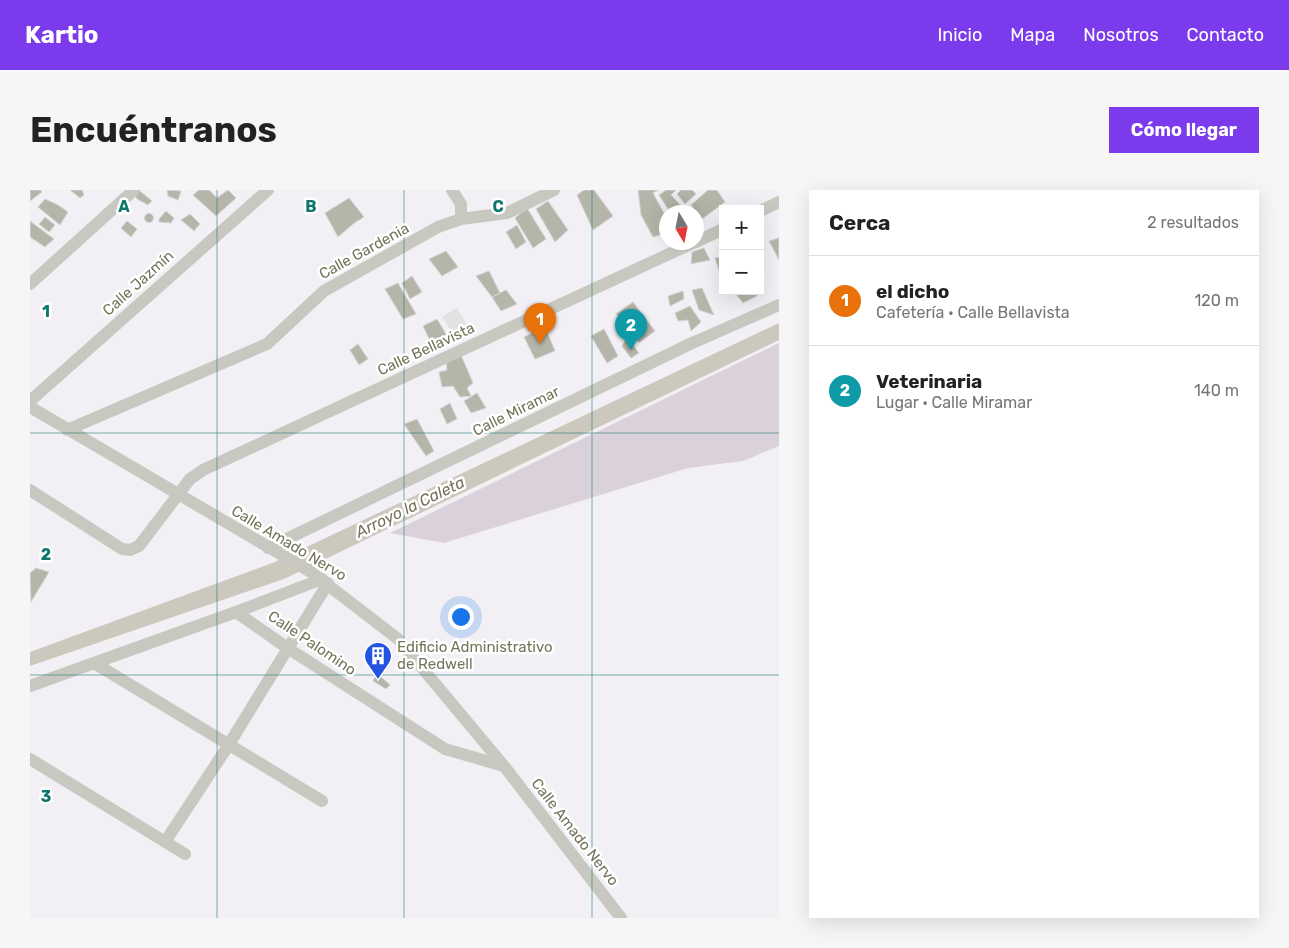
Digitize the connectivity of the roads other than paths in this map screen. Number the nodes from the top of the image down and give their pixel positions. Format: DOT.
graph roads {
  1 [pos="134,190"];
  2 [pos="268,190"];
  3 [pos="452,190"];
  4 [pos="554,190"];
  5 [pos="779,202"];
  6 [pos="764,209"];
  7 [pos="461,219"];
  8 [pos="719,231"];
  9 [pos="704,238"];
  10 [pos="679,250"];
  11 [pos="30,284"];
  12 [pos="779,305"];
  13 [pos="30,401"];
  14 [pos="30,406"];
  15 [pos="67,430"];
  16 [pos="30,490"];
  17 [pos="178,495"];
  18 [pos="268,548"];
  19 [pos="320,578"];
  20 [pos="236,612"];
  21 [pos="289,649"];
  22 [pos="94,663"];
  23 [pos="30,686"];
  24 [pos="228,746"];
  25 [pos="30,759"];
  26 [pos="504,766"];
  27 [pos="322,800"];
  28 [pos="165,842"];
  29 [pos="185,854"];
  30 [pos="621,918"];
  1 -- 11 [label="street"];
  2 -- 13 [label="street, Calle Jazmín"];
  3 -- 7 [label="street"];
  4 -- 7 [label="street, Calle Gardenia"];
  5 -- 6 [label="street"];
  7 -- 15 [label="street, Calle Gardenia"];
  8 -- 9 [label="street, Calle Bellavista"];
  10 -- 17 [label="street, Calle Bellavista"];
  12 -- 18 [label="street, Calle Miramar"];
  14 -- 15 [label="street, Calle Amado Nervo"];
  15 -- 17 [label="street, Calle Amado Nervo"];
  16 -- 17 [label="street, Calle Bellavista"];
  17 -- 18 [label="street, Calle Amado Nervo"];
  18 -- 19 [label="street, Calle Amado Nervo"];
  19 -- 20 [label="street"];
  19 -- 21 [label="street"];
  19 -- 26 [label="street, Calle Amado Nervo"];
  20 -- 21 [label="street, Calle Palomino"];
  20 -- 22 [label="street"];
  21 -- 24 [label="street"];
  21 -- 26 [label="street, Calle Palomino"];
  22 -- 23 [label="street"];
  22 -- 24 [label="street"];
  24 -- 27 [label="street"];
  24 -- 28 [label="street"];
  25 -- 28 [label="street"];
  26 -- 30 [label="street, Calle Amado Nervo"];
  28 -- 29 [label="street"];
}
